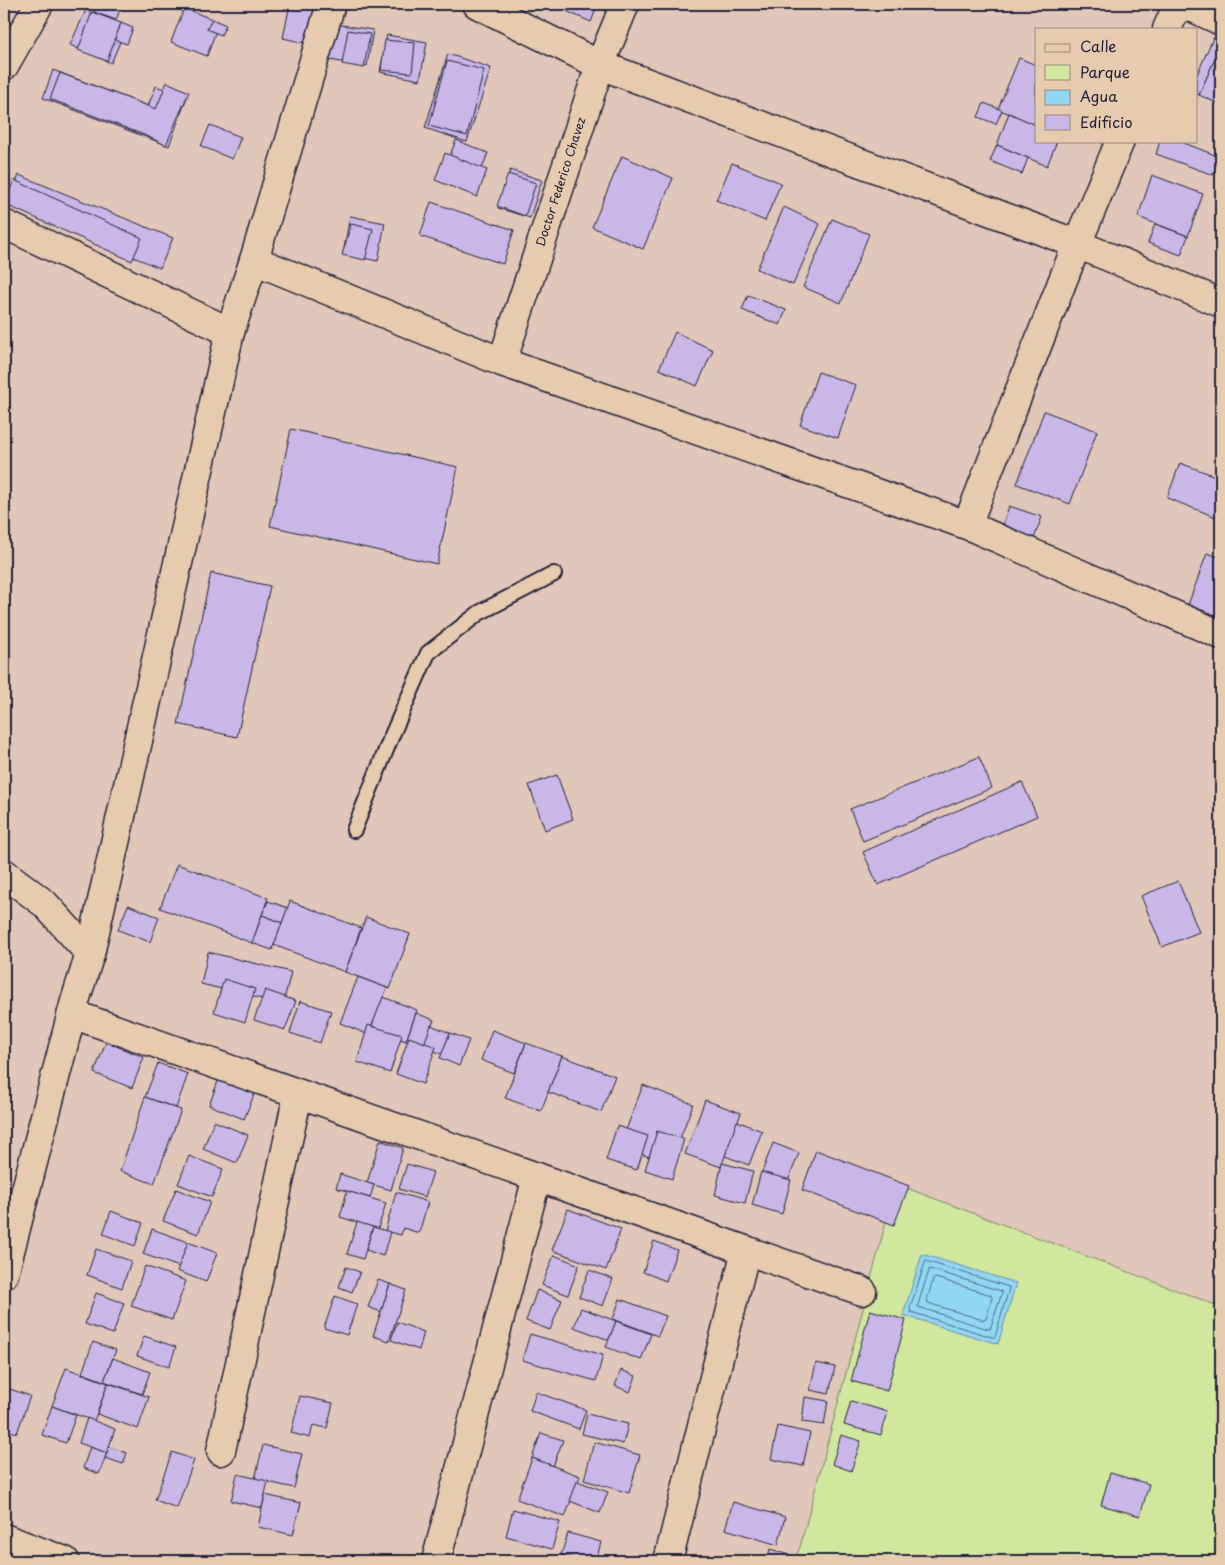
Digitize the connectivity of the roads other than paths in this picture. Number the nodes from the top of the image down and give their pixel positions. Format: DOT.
graph roads {
  1 [pos="39,4"];
  2 [pos="331,4"];
  3 [pos="477,4"];
  4 [pos="625,4"];
  5 [pos="1178,4"];
  6 [pos="1185,4"];
  7 [pos="1221,21"];
  8 [pos="1167,28"];
  9 [pos="600,65"];
  10 [pos="4,66"];
  11 [pos="1120,142"];
  12 [pos="4,224"];
  13 [pos="1077,244"];
  14 [pos="254,260"];
  15 [pos="1221,303"];
  16 [pos="230,332"];
  17 [pos="502,362"];
  18 [pos="967,525"];
  19 [pos="554,574"];
  20 [pos="1221,635"];
  21 [pos="354,830"];
  22 [pos="4,873"];
  23 [pos="90,954"];
  24 [pos="72,1014"];
  25 [pos="298,1094"];
  26 [pos="537,1177"];
  27 [pos="746,1250"];
  28 [pos="4,1274"];
  29 [pos="862,1291"];
  30 [pos="221,1451"];
  31 [pos="4,1538"];
  32 [pos="65,1561"];
  33 [pos="436,1561"];
  34 [pos="668,1561"];
  1 -- 10 [label="street"];
  2 -- 14 [label="street"];
  3 -- 9 [label="street"];
  4 -- 9 [label="street, Doctor Federico Chavez"];
  5 -- 8 [label="street"];
  6 -- 7 [label="street"];
  9 -- 13 [label="street"];
  9 -- 17 [label="street, Doctor Federico Chavez"];
  11 -- 13 [label="street"];
  12 -- 16 [label="street"];
  13 -- 15 [label="street"];
  13 -- 18 [label="street"];
  14 -- 16 [label="street"];
  14 -- 17 [label="street"];
  16 -- 23 [label="street"];
  17 -- 18 [label="street"];
  18 -- 20 [label="street"];
  19 -- 21 [label="lane"];
  22 -- 23 [label="street"];
  23 -- 24 [label="street"];
  24 -- 25 [label="street"];
  24 -- 28 [label="street"];
  25 -- 26 [label="street"];
  25 -- 30 [label="street"];
  26 -- 27 [label="street"];
  26 -- 33 [label="street"];
  27 -- 29 [label="street"];
  27 -- 34 [label="street"];
  31 -- 32 [label="street"];
}
